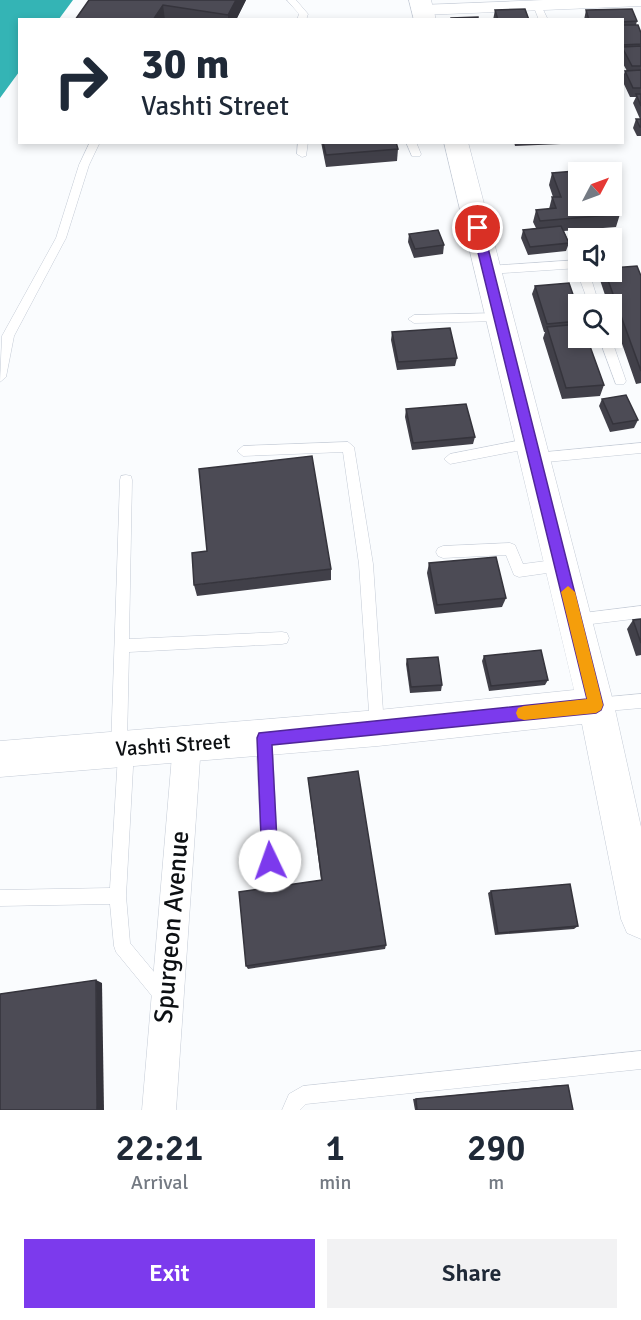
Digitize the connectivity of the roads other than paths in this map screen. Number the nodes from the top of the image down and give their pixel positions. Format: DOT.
graph roads {
  1 [pos="291,0"];
  2 [pos="641,2"];
  3 [pos="423,10"];
  4 [pos="540,12"];
  5 [pos="302,18"];
  6 [pos="94,144"];
  7 [pos="303,144"];
  8 [pos="412,144"];
  9 [pos="457,144"];
  10 [pos="302,154"];
  11 [pos="416,154"];
  12 [pos="568,265"];
  13 [pos="489,270"];
  14 [pos="501,317"];
  15 [pos="414,319"];
  16 [pos="608,348"];
  17 [pos="0,377"];
  18 [pos="620,381"];
  19 [pos="641,448"];
  20 [pos="243,451"];
  21 [pos="534,451"];
  22 [pos="450,459"];
  23 [pos="126,480"];
  24 [pos="442,552"];
  25 [pos="561,565"];
  26 [pos="641,612"];
  27 [pos="574,620"];
  28 [pos="282,638"];
  29 [pos="122,646"];
  30 [pos="641,701"];
  31 [pos="596,705"];
  32 [pos="378,728"];
  33 [pos="264,738"];
  34 [pos="187,744"];
  35 [pos="123,748"];
  36 [pos="0,759"];
  37 [pos="631,826"];
  38 [pos="270,861"];
  39 [pos="638,893"];
  40 [pos="118,896"];
  41 [pos="0,898"];
  42 [pos="166,1000"];
  43 [pos="641,1060"];
  44 [pos="159,1110"];
  45 [pos="291,1110"];
  1 -- 5 [label="lane"];
  2 -- 4 [label="street"];
  3 -- 4 [label="street"];
  6 -- 17 [label="lane"];
  7 -- 10 [label="lane"];
  8 -- 11 [label="lane"];
  9 -- 13 [label="street"];
  12 -- 13 [label="lane"];
  13 -- 14 [label="street"];
  14 -- 15 [label="lane"];
  14 -- 21 [label="street"];
  16 -- 18 [label="lane"];
  19 -- 21 [label="lane"];
  20 -- 32 [label="lane"];
  21 -- 22 [label="lane"];
  21 -- 25 [label="street"];
  23 -- 29 [label="lane"];
  24 -- 25 [label="lane"];
  25 -- 27 [label="street"];
  26 -- 27 [label="lane"];
  27 -- 31 [label="street"];
  28 -- 29 [label="lane"];
  29 -- 35 [label="lane"];
  30 -- 31 [label="lane"];
  31 -- 32 [label="street, Vashti Street"];
  31 -- 37 [label="street"];
  32 -- 33 [label="street, Vashti Street"];
  33 -- 34 [label="street, Vashti Street"];
  33 -- 38 [label="lane"];
  34 -- 35 [label="street, Vashti Street"];
  34 -- 42 [label="street, Spurgeon Avenue"];
  35 -- 36 [label="street, Vashti Street"];
  35 -- 40 [label="lane"];
  37 -- 39 [label="street"];
  40 -- 41 [label="lane"];
  40 -- 42 [label="lane"];
  42 -- 44 [label="street, Spurgeon Avenue"];
  43 -- 45 [label="lane"];
}
